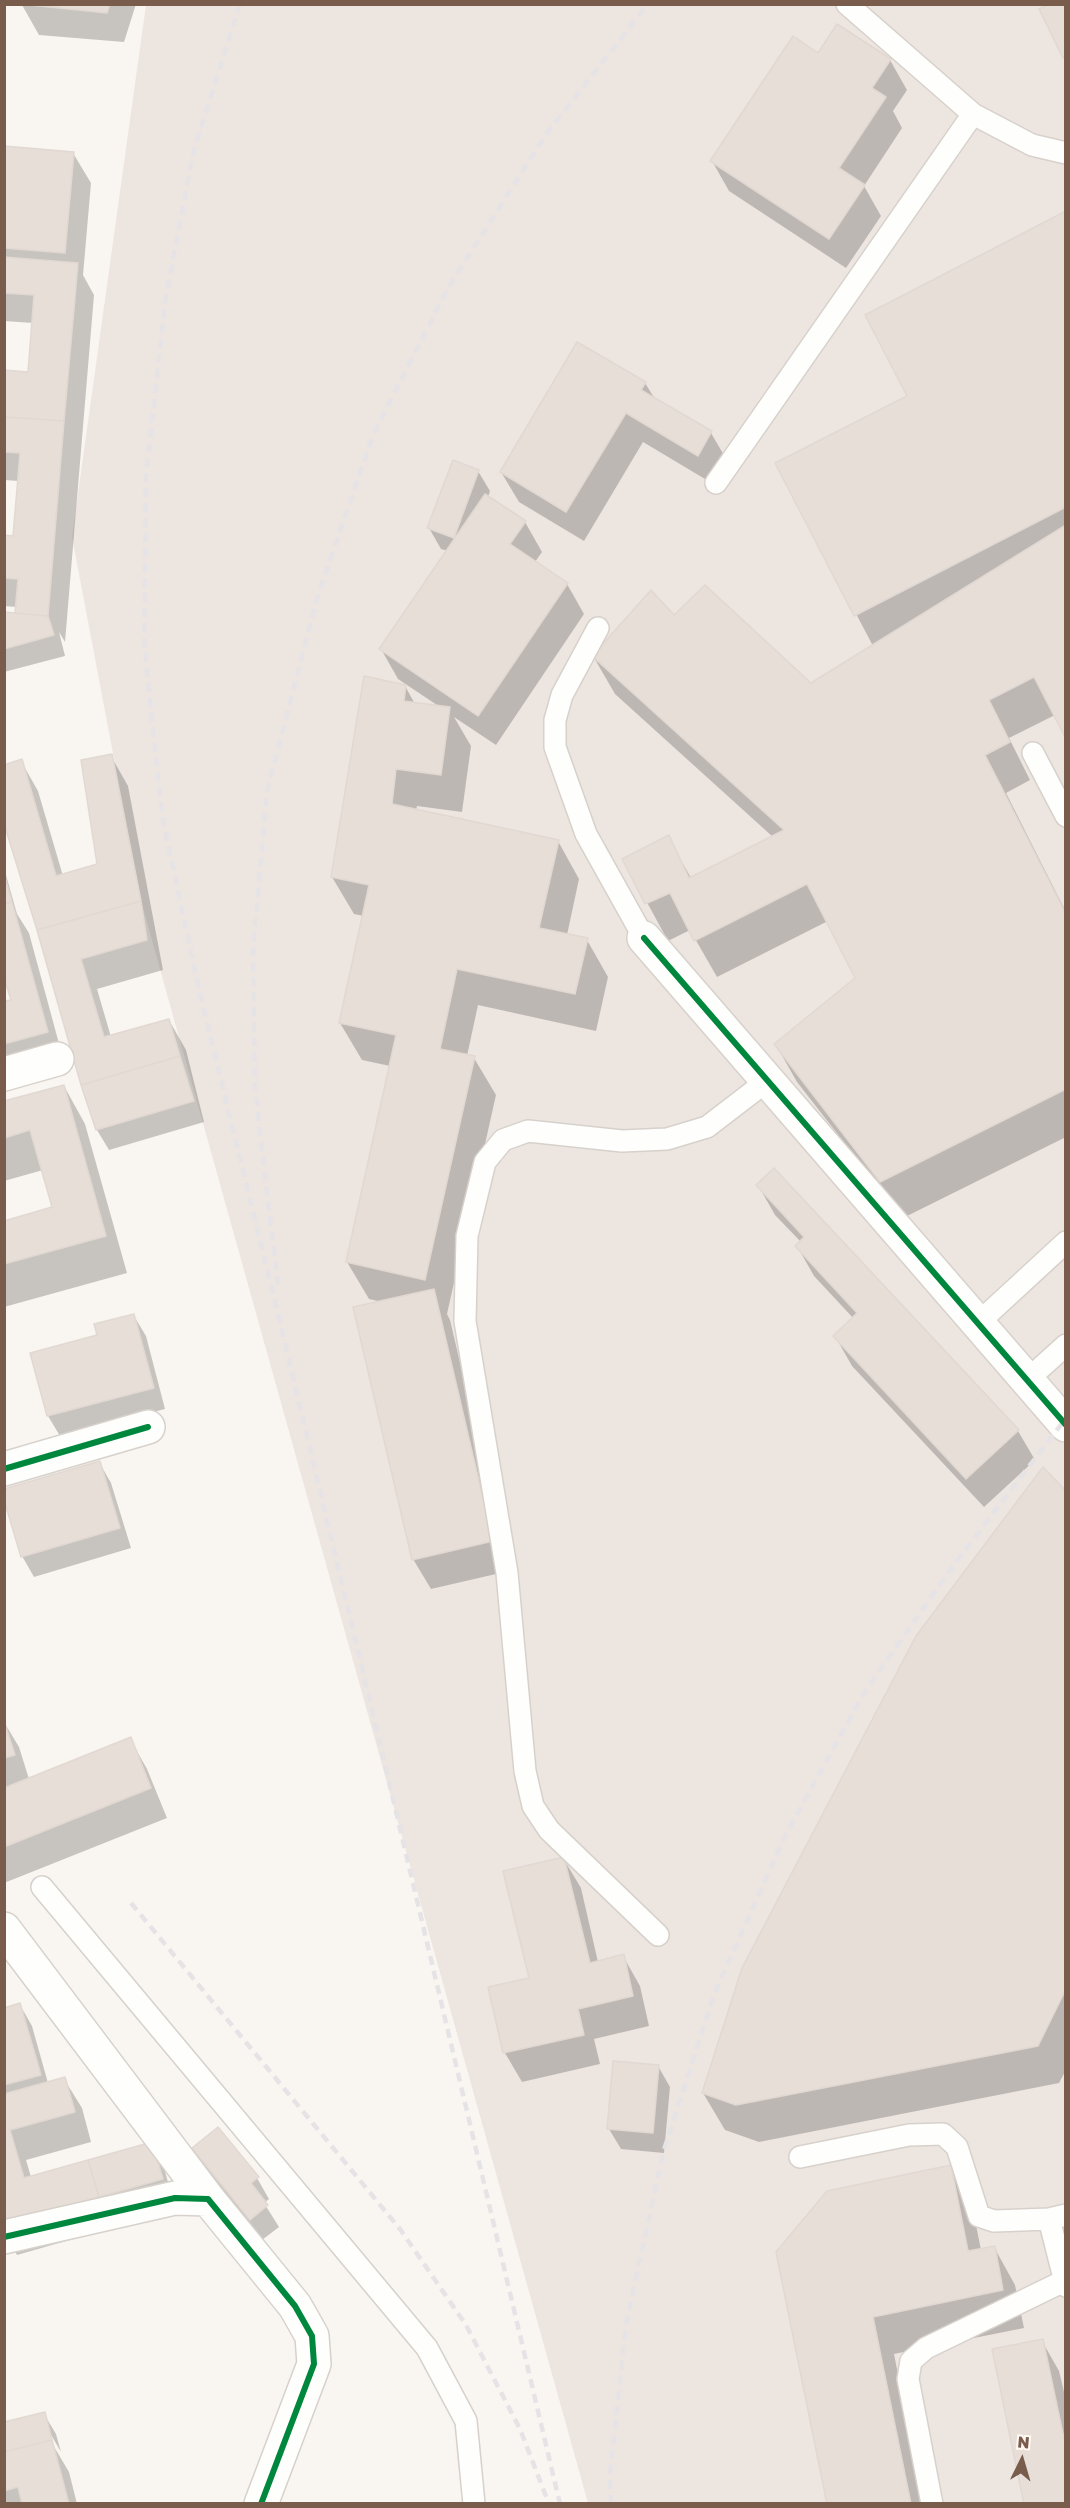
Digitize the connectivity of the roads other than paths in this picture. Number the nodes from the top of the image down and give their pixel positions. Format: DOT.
graph roads {
  1 [pos="847,4"];
  2 [pos="973,114"];
  3 [pos="1065,153"];
  4 [pos="716,483"];
  5 [pos="598,628"];
  6 [pos="1034,753"];
  7 [pos="1065,816"];
  8 [pos="644,938"];
  9 [pos="57,1059"];
  10 [pos="4,1074"];
  11 [pos="767,1081"];
  12 [pos="1065,1242"];
  13 [pos="977,1324"];
  14 [pos="1065,1345"];
  15 [pos="1026,1381"];
  16 [pos="1065,1425"];
  17 [pos="148,1427"];
  18 [pos="4,1468"];
  19 [pos="42,1887"];
  20 [pos="4,1929"];
  21 [pos="658,1935"];
  22 [pos="800,2157"];
  23 [pos="208,2199"];
  24 [pos="1057,2217"];
  25 [pos="4,2237"];
  26 [pos="1065,2284"];
  27 [pos="261,2504"];
  28 [pos="474,2504"];
  29 [pos="932,2504"];
  1 -- 2 [label="lane"];
  2 -- 3 [label="lane"];
  2 -- 4 [label="lane"];
  5 -- 8 [label="lane"];
  6 -- 7 [label="lane"];
  8 -- 11 [label="street"];
  9 -- 10 [label="street"];
  11 -- 13 [label="street"];
  11 -- 21 [label="lane"];
  12 -- 13 [label="lane"];
  13 -- 15 [label="street"];
  14 -- 15 [label="lane"];
  15 -- 16 [label="street"];
  17 -- 18 [label="street"];
  19 -- 28 [label="lane"];
  20 -- 23 [label="street"];
  22 -- 24 [label="lane"];
  23 -- 25 [label="street"];
  23 -- 27 [label="street"];
  24 -- 26 [label="lane"];
  26 -- 29 [label="lane"];
}
